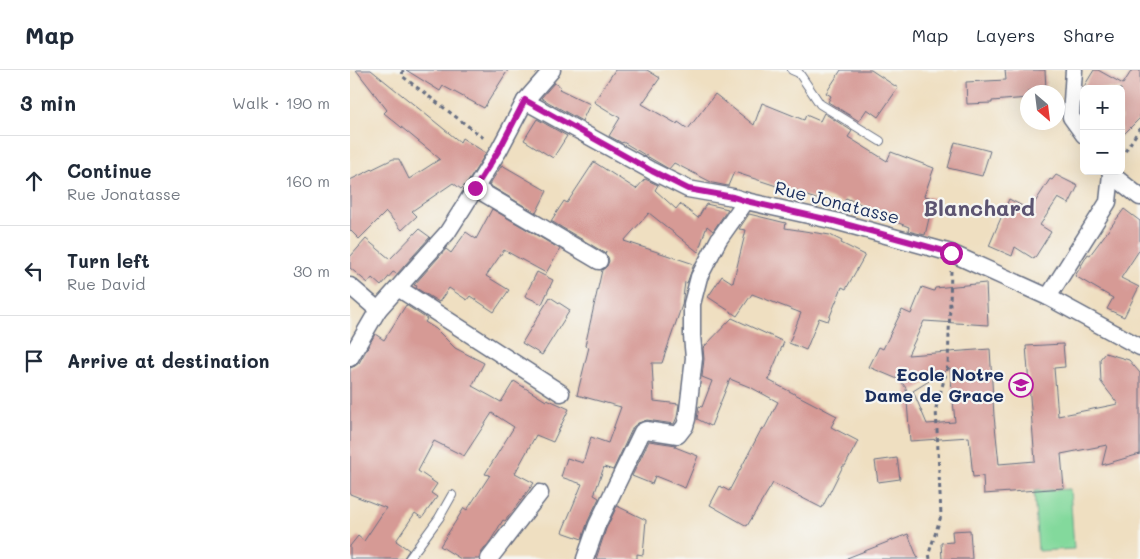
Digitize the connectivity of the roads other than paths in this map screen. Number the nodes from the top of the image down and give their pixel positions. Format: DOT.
graph roads {
  1 [pos="552,70"];
  2 [pos="792,70"];
  3 [pos="1074,70"];
  4 [pos="525,100"];
  5 [pos="1081,130"];
  6 [pos="880,141"];
  7 [pos="1110,175"];
  8 [pos="1112,175"];
  9 [pos="475,188"];
  10 [pos="1140,197"];
  11 [pos="746,201"];
  12 [pos="600,262"];
  13 [pos="350,286"];
  14 [pos="398,288"];
  15 [pos="1048,297"];
  16 [pos="378,310"];
  17 [pos="1140,347"];
  18 [pos="350,358"];
  19 [pos="561,393"];
  20 [pos="540,492"];
  21 [pos="452,495"];
  22 [pos="409,559"];
  23 [pos="489,559"];
  24 [pos="585,559"];
  1 -- 4 [label="street"];
  2 -- 6 [label="lane"];
  3 -- 5 [label="street"];
  4 -- 9 [label="street"];
  4 -- 11 [label="street, Rue Jonatasse"];
  7 -- 15 [label="street"];
  8 -- 10 [label="street"];
  9 -- 12 [label="street"];
  9 -- 14 [label="street"];
  11 -- 15 [label="street, Rue Jonatasse"];
  11 -- 24 [label="street"];
  13 -- 16 [label="street"];
  14 -- 16 [label="street"];
  14 -- 19 [label="street"];
  15 -- 17 [label="street, Rue Jonatasse"];
  16 -- 18 [label="street"];
  20 -- 23 [label="street"];
  21 -- 22 [label="lane"];
}
